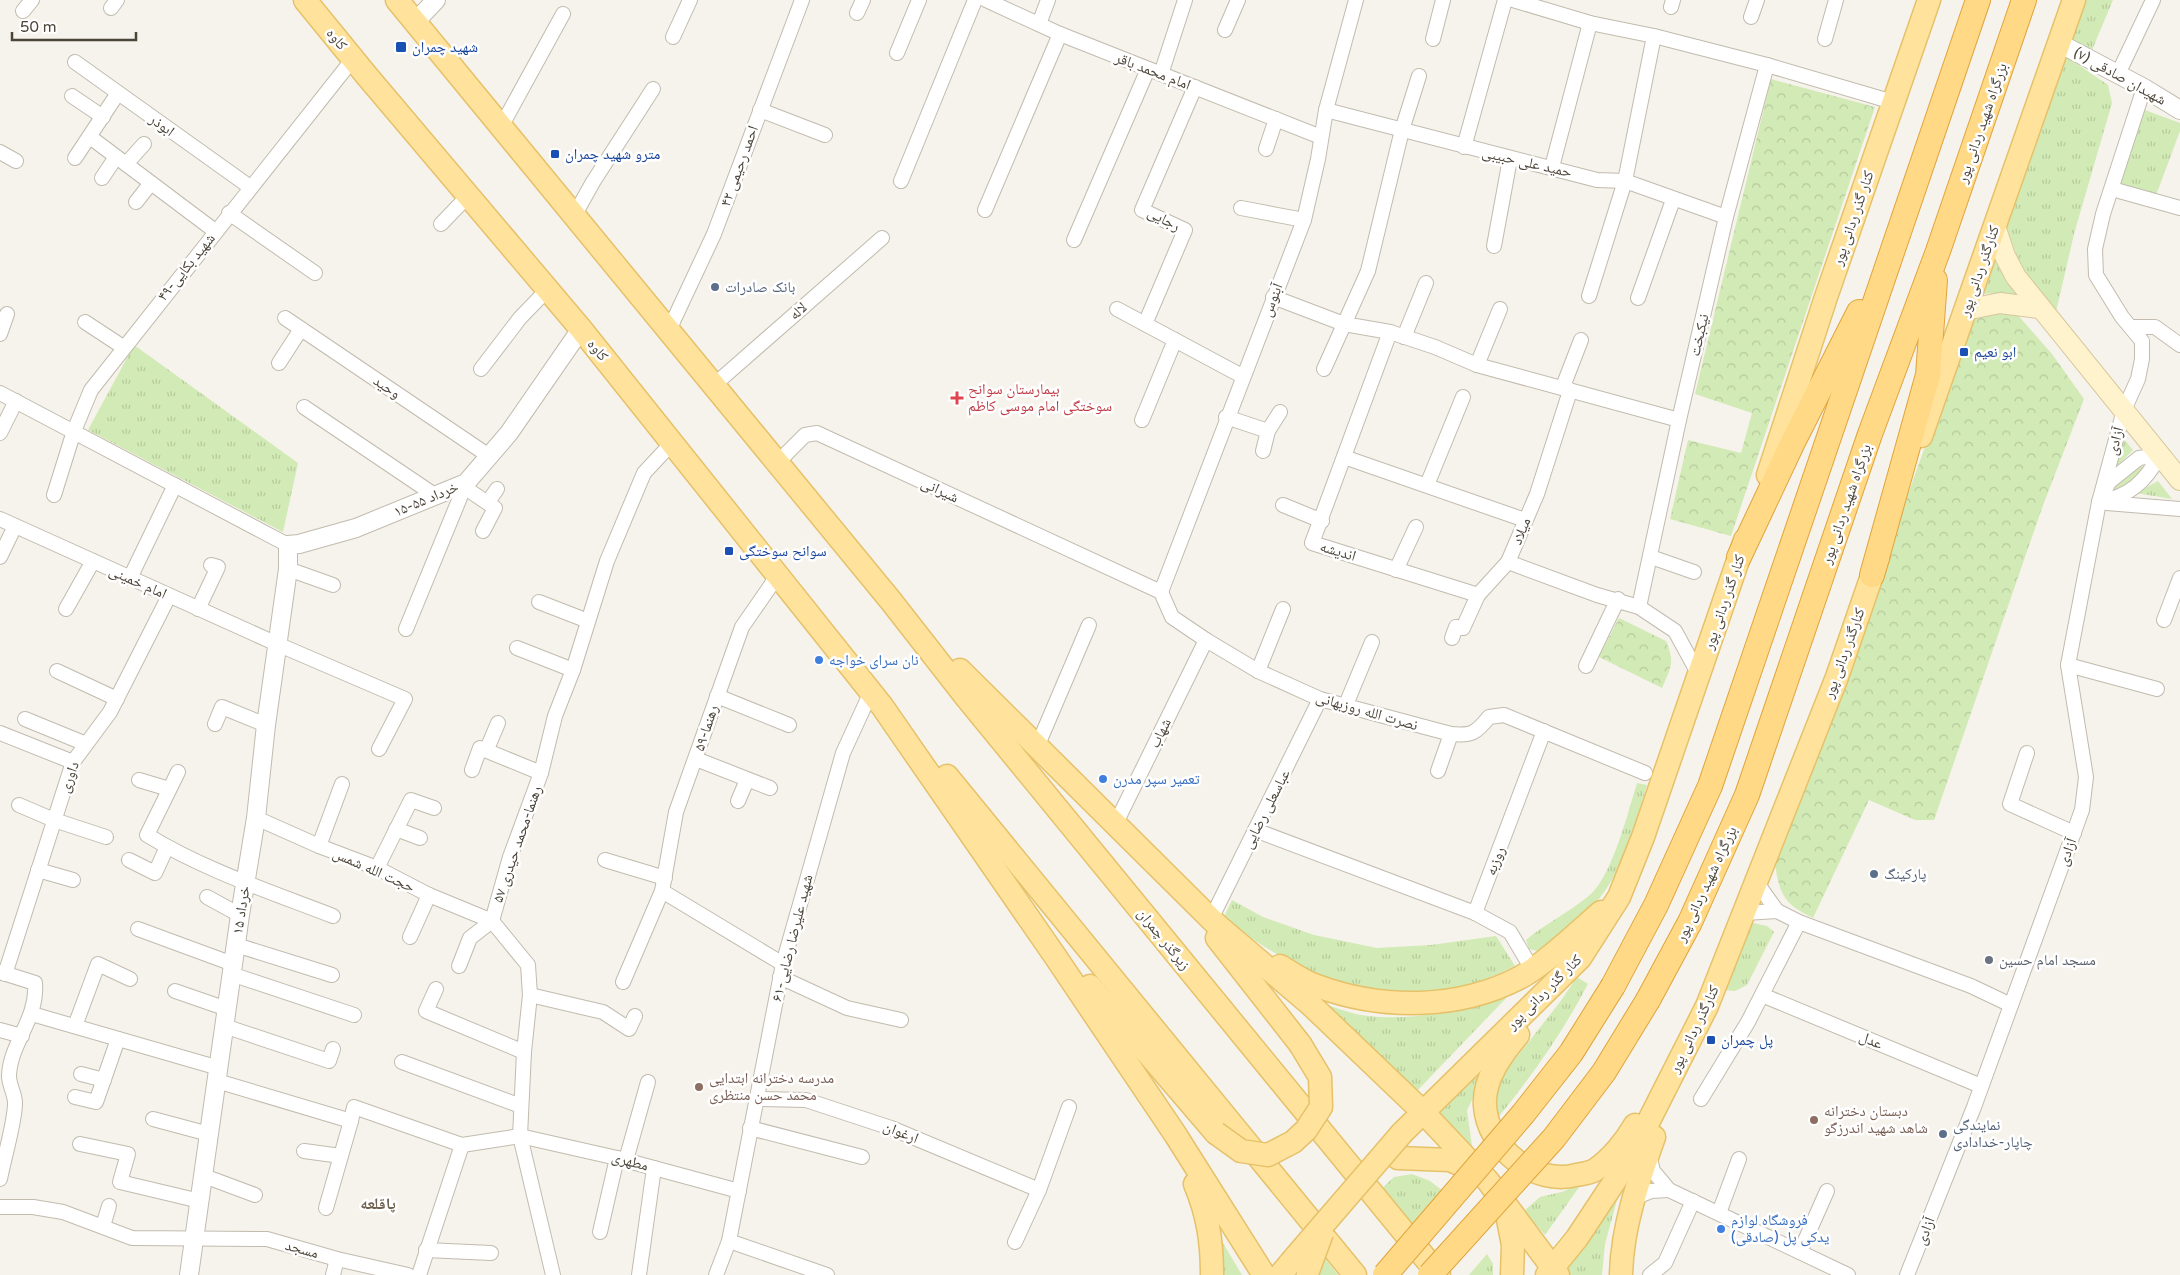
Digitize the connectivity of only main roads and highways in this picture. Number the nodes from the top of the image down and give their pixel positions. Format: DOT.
graph roads {
  1 [pos="305,0"];
  2 [pos="397,0"];
  3 [pos="1930,0"];
  4 [pos="1978,0"];
  5 [pos="2024,0"];
  6 [pos="2074,0"];
  7 [pos="1995,226"];
  8 [pos="1898,236"];
  9 [pos="1938,251"];
  10 [pos="2039,308"];
  11 [pos="1965,310"];
  12 [pos="2180,480"];
  13 [pos="1740,557"];
  14 [pos="1872,575"];
  15 [pos="891,601"];
  16 [pos="877,699"];
  17 [pos="1170,879"];
  18 [pos="1619,897"];
  19 [pos="1018,902"];
  20 [pos="1214,922"];
  21 [pos="1580,958"];
  22 [pos="1707,1006"];
  23 [pos="1423,1112"];
  24 [pos="1175,1134"];
  25 [pos="1481,1174"];
  26 [pos="1358,1184"];
  27 [pos="1505,1203"];
  28 [pos="1297,1271"];
  29 [pos="1553,1273"];
  30 [pos="1626,1273"];
  31 [pos="1212,1275"];
  32 [pos="1264,1275"];
  33 [pos="1356,1275"];
  34 [pos="1385,1275"];
  35 [pos="1430,1275"];
  36 [pos="1439,1275"];
  37 [pos="1512,1275"];
  1 -- 16 [label="main road, کاوه"];
  2 -- 15 [label="main road"];
  3 -- 13 [label="main road, کنار گذر ردانی پور"];
  4 -- 8 [label="highway"];
  5 -- 9 [label="highway, بزرگراه شهید ردانی پور"];
  6 -- 7 [label="main road, کنارگذر ردانی پور"];
  7 -- 10 [label="main road"];
  7 -- 11 [label="main road, کنارگذر ردانی پور"];
  8 -- 13 [label="highway"];
  8 -- 34 [label="highway, bridge"];
  9 -- 14 [label="highway"];
  9 -- 35 [label="highway, بزرگراه شهید ردانی پور, bridge"];
  10 -- 11 [label="main road"];
  10 -- 12 [label="main road"];
  11 -- 14 [label="main road, کنارگذر ردانی پور"];
  13 -- 18 [label="main road, کنار گذر ردانی پور"];
  14 -- 22 [label="main road, کنارگذر ردانی پور"];
  15 -- 17 [label="main road"];
  15 -- 36 [label="main road, زیرگذر چمران"];
  16 -- 19 [label="main road"];
  16 -- 33 [label="main road"];
  17 -- 19 [label="main road, bridge"];
  17 -- 20 [label="main road"];
  18 -- 20 [label="main road"];
  18 -- 21 [label="main road, کنار گذر ردانی پور"];
  19 -- 24 [label="main road"];
  20 -- 23 [label="main road"];
  21 -- 22 [label="main road"];
  21 -- 23 [label="main road, کنار گذر ردانی پور"];
  22 -- 29 [label="main road, کنارگذر ردانی پور"];
  22 -- 30 [label="main road"];
  23 -- 25 [label="main road"];
  23 -- 26 [label="main road, کنار گذر ردانی پور, bridge"];
  24 -- 31 [label="main road"];
  24 -- 32 [label="main road"];
  25 -- 26 [label="main road, bridge"];
  25 -- 27 [label="main road"];
  26 -- 28 [label="main road, کنار گذر ردانی پور, bridge"];
  27 -- 29 [label="main road"];
  27 -- 37 [label="main road"];
}
